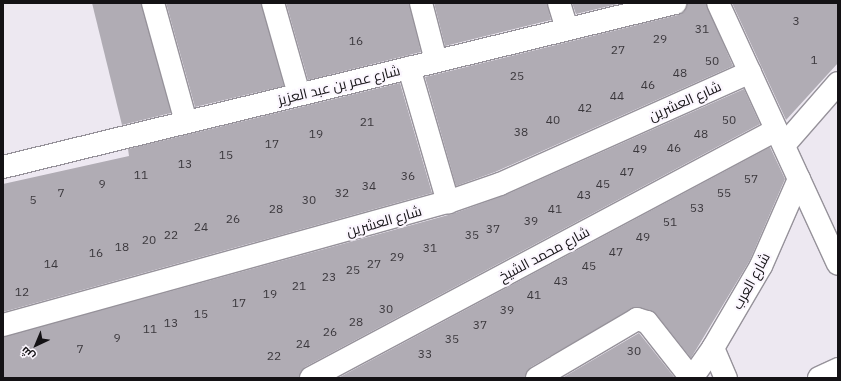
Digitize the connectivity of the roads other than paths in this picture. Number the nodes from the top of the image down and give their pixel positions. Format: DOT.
graph roads {
  1 [pos="153,3"];
  2 [pos="273,3"];
  3 [pos="421,3"];
  4 [pos="559,3"];
  5 [pos="675,3"];
  6 [pos="718,3"];
  7 [pos="567,29"];
  8 [pos="436,61"];
  9 [pos="409,68"];
  10 [pos="750,72"];
  11 [pos="838,83"];
  12 [pos="299,94"];
  13 [pos="186,122"];
  14 [pos="780,138"];
  15 [pos="3,167"];
  16 [pos="799,179"];
  17 [pos="448,202"];
  18 [pos="835,251"];
  19 [pos="3,325"];
  20 [pos="713,348"];
  21 [pos="838,369"];
  22 [pos="311,378"];
  23 [pos="537,378"];
  24 [pos="691,378"];
  25 [pos="726,378"];
  26 [pos="819,378"];
  1 -- 13 [label="street"];
  2 -- 12 [label="street"];
  3 -- 8 [label="street"];
  4 -- 7 [label="street"];
  5 -- 7 [label="street, شارع عمر بن عبد العزيز"];
  6 -- 10 [label="street"];
  7 -- 8 [label="street, شارع عمر بن عبد العزيز"];
  8 -- 9 [label="street, شارع عمر بن عبد العزيز"];
  9 -- 12 [label="street, شارع عمر بن عبد العزيز"];
  9 -- 17 [label="street"];
  10 -- 14 [label="street"];
  10 -- 17 [label="street, شارع العشرين"];
  11 -- 14 [label="street"];
  12 -- 13 [label="street, شارع عمر بن عبد العزيز"];
  13 -- 15 [label="street, شارع عمر بن عبد العزيز"];
  14 -- 16 [label="street"];
  14 -- 22 [label="street, شارع محمد الشيخ"];
  16 -- 18 [label="street"];
  16 -- 20 [label="street, شارع العرب"];
  17 -- 19 [label="street, شارع العشرين"];
  20 -- 24 [label="street, شارع العرب"];
  20 -- 25 [label="street"];
  21 -- 26 [label="street"];
  23 -- 24 [label="street"];
}
